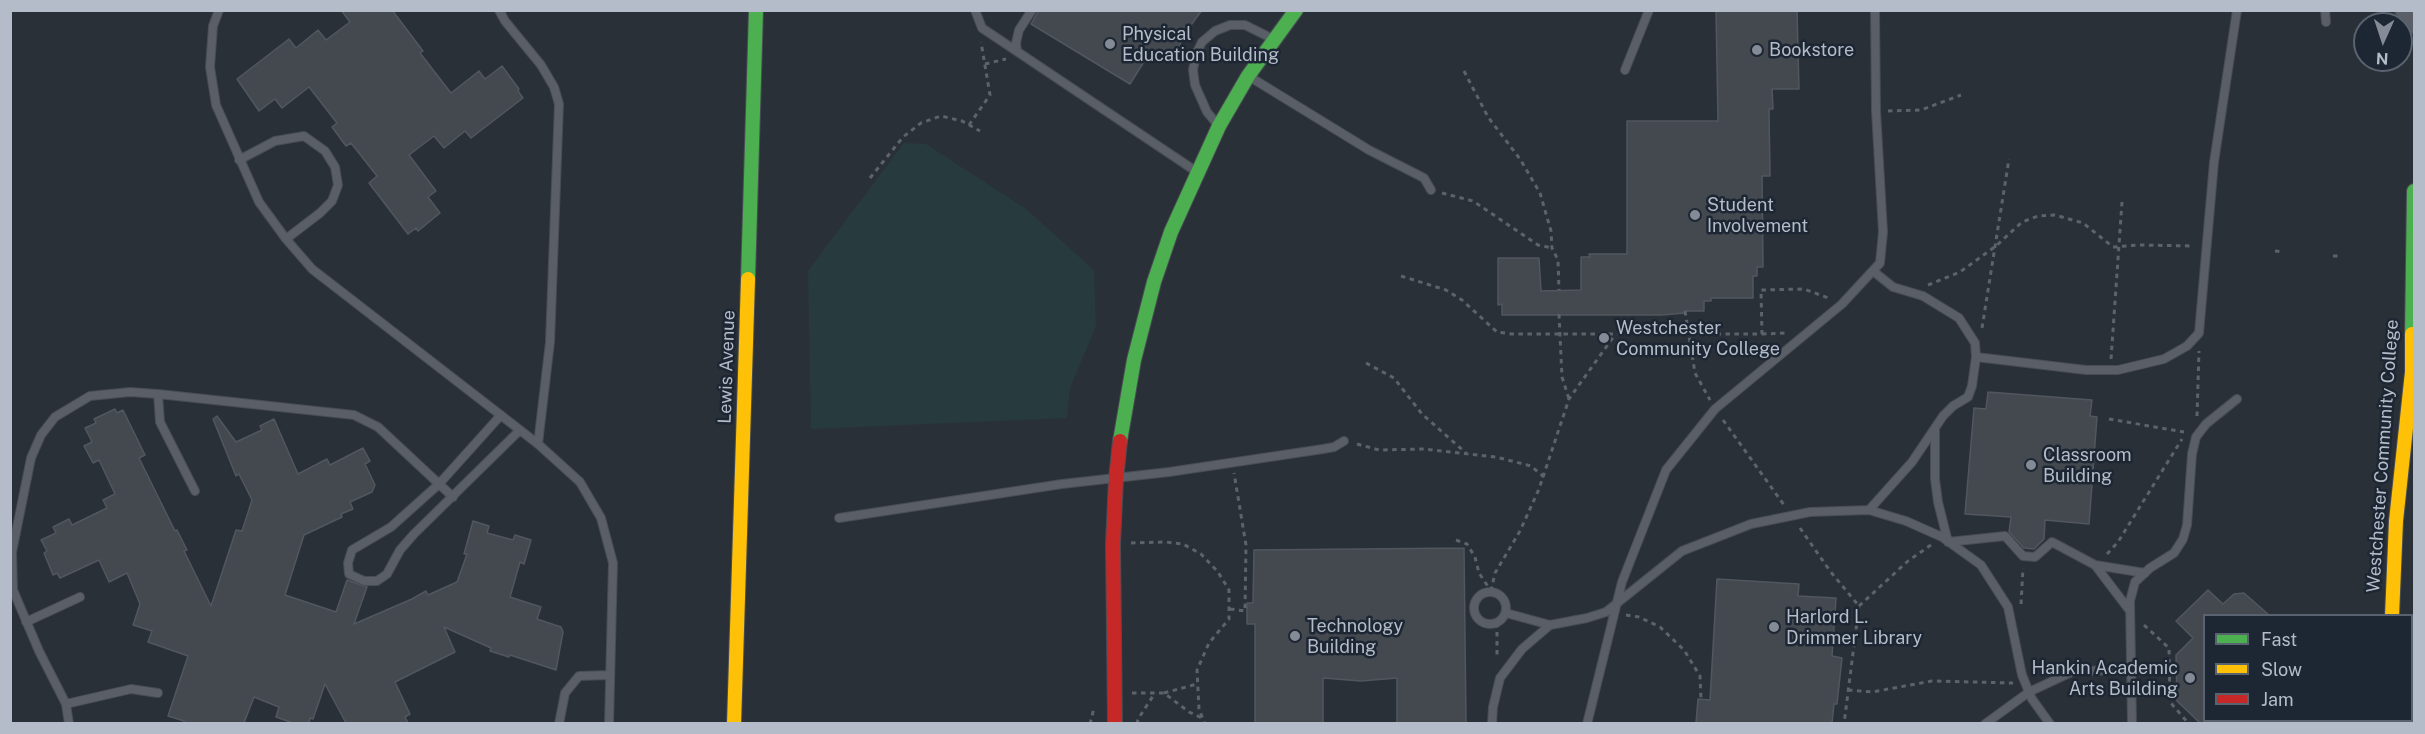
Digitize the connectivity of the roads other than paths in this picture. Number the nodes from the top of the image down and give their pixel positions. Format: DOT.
graph roads {
  1 [pos="219,10"];
  2 [pos="499,10"];
  3 [pos="756,10"];
  4 [pos="975,10"];
  5 [pos="1032,10"];
  6 [pos="1296,10"];
  7 [pos="1649,10"];
  8 [pos="1875,10"];
  9 [pos="2237,10"];
  10 [pos="2325,10"];
  11 [pos="2403,10"];
  12 [pos="2326,22"];
  13 [pos="2415,26"];
  14 [pos="1274,39"];
  15 [pos="1017,51"];
  16 [pos="1625,70"];
  17 [pos="1248,76"];
  18 [pos="1219,126"];
  19 [pos="239,160"];
  20 [pos="1197,172"];
  21 [pos="1431,190"];
  22 [pos="2415,191"];
  23 [pos="286,239"];
  24 [pos="1873,271"];
  25 [pos="1976,357"];
  26 [pos="158,394"];
  27 [pos="2237,399"];
  28 [pos="501,415"];
  29 [pos="1935,428"];
  30 [pos="519,430"];
  31 [pos="1344,441"];
  32 [pos="538,444"];
  33 [pos="1116,479"];
  34 [pos="438,484"];
  35 [pos="195,491"];
  36 [pos="453,497"];
  37 [pos="1869,510"];
  38 [pos="839,518"];
  39 [pos="1945,539"];
  40 [pos="2095,566"];
  41 [pos="2145,573"];
  42 [pos="80,597"];
  43 [pos="1617,605"];
  44 [pos="2130,611"];
  45 [pos="1506,613"];
  46 [pos="2392,614"];
  47 [pos="26,622"];
  48 [pos="1550,625"];
  49 [pos="2131,670"];
  50 [pos="609,675"];
  51 [pos="2029,692"];
  52 [pos="158,693"];
  53 [pos="66,704"];
  54 [pos="69,723"];
  55 [pos="559,723"];
  56 [pos="609,723"];
  57 [pos="734,723"];
  58 [pos="1115,723"];
  59 [pos="1492,723"];
  60 [pos="1587,723"];
  61 [pos="1985,723"];
  62 [pos="2050,723"];
  63 [pos="2132,723"];
  1 -- 19 [label="lane"];
  2 -- 32 [label="lane"];
  3 -- 57 [label="street, Lewis Avenue"];
  4 -- 15 [label="lane"];
  5 -- 15 [label="lane"];
  6 -- 14 [label="street"];
  7 -- 16 [label="lane"];
  8 -- 24 [label="lane"];
  9 -- 25 [label="lane"];
  10 -- 12 [label="lane"];
  11 -- 13 [label="street"];
  14 -- 17 [label="street"];
  14 -- 18 [label="lane"];
  15 -- 20 [label="lane"];
  17 -- 18 [label="street"];
  17 -- 21 [label="lane"];
  18 -- 20 [label="street"];
  19 -- 23 [label="lane"];
  19 -- 23 [label="lane"];
  20 -- 33 [label="street"];
  22 -- 46 [label="street, Westchester Community College"];
  23 -- 28 [label="lane"];
  24 -- 25 [label="lane"];
  24 -- 43 [label="lane"];
  25 -- 29 [label="lane"];
  26 -- 34 [label="lane"];
  26 -- 35 [label="lane"];
  26 -- 47 [label="lane"];
  27 -- 41 [label="lane"];
  28 -- 30 [label="lane"];
  28 -- 34 [label="lane"];
  29 -- 37 [label="lane"];
  29 -- 39 [label="lane"];
  30 -- 32 [label="lane"];
  30 -- 36 [label="lane"];
  31 -- 33 [label="lane"];
  32 -- 50 [label="lane"];
  33 -- 38 [label="lane"];
  33 -- 58 [label="street"];
  34 -- 36 [label="lane"];
  34 -- 36 [label="lane"];
  37 -- 39 [label="lane"];
  37 -- 43 [label="lane"];
  39 -- 40 [label="lane"];
  39 -- 51 [label="lane"];
  40 -- 41 [label="lane"];
  40 -- 44 [label="lane"];
  41 -- 44 [label="lane"];
  42 -- 47 [label="lane"];
  43 -- 48 [label="lane"];
  43 -- 60 [label="lane"];
  44 -- 49 [label="lane"];
  45 -- 45 [label="lane"];
  45 -- 48 [label="lane"];
  47 -- 53 [label="lane"];
  48 -- 59 [label="lane"];
  49 -- 51 [label="lane"];
  49 -- 63 [label="lane"];
  50 -- 55 [label="lane"];
  50 -- 56 [label="lane"];
  51 -- 61 [label="lane"];
  51 -- 62 [label="lane"];
  52 -- 53 [label="lane"];
  53 -- 54 [label="lane"];
}
